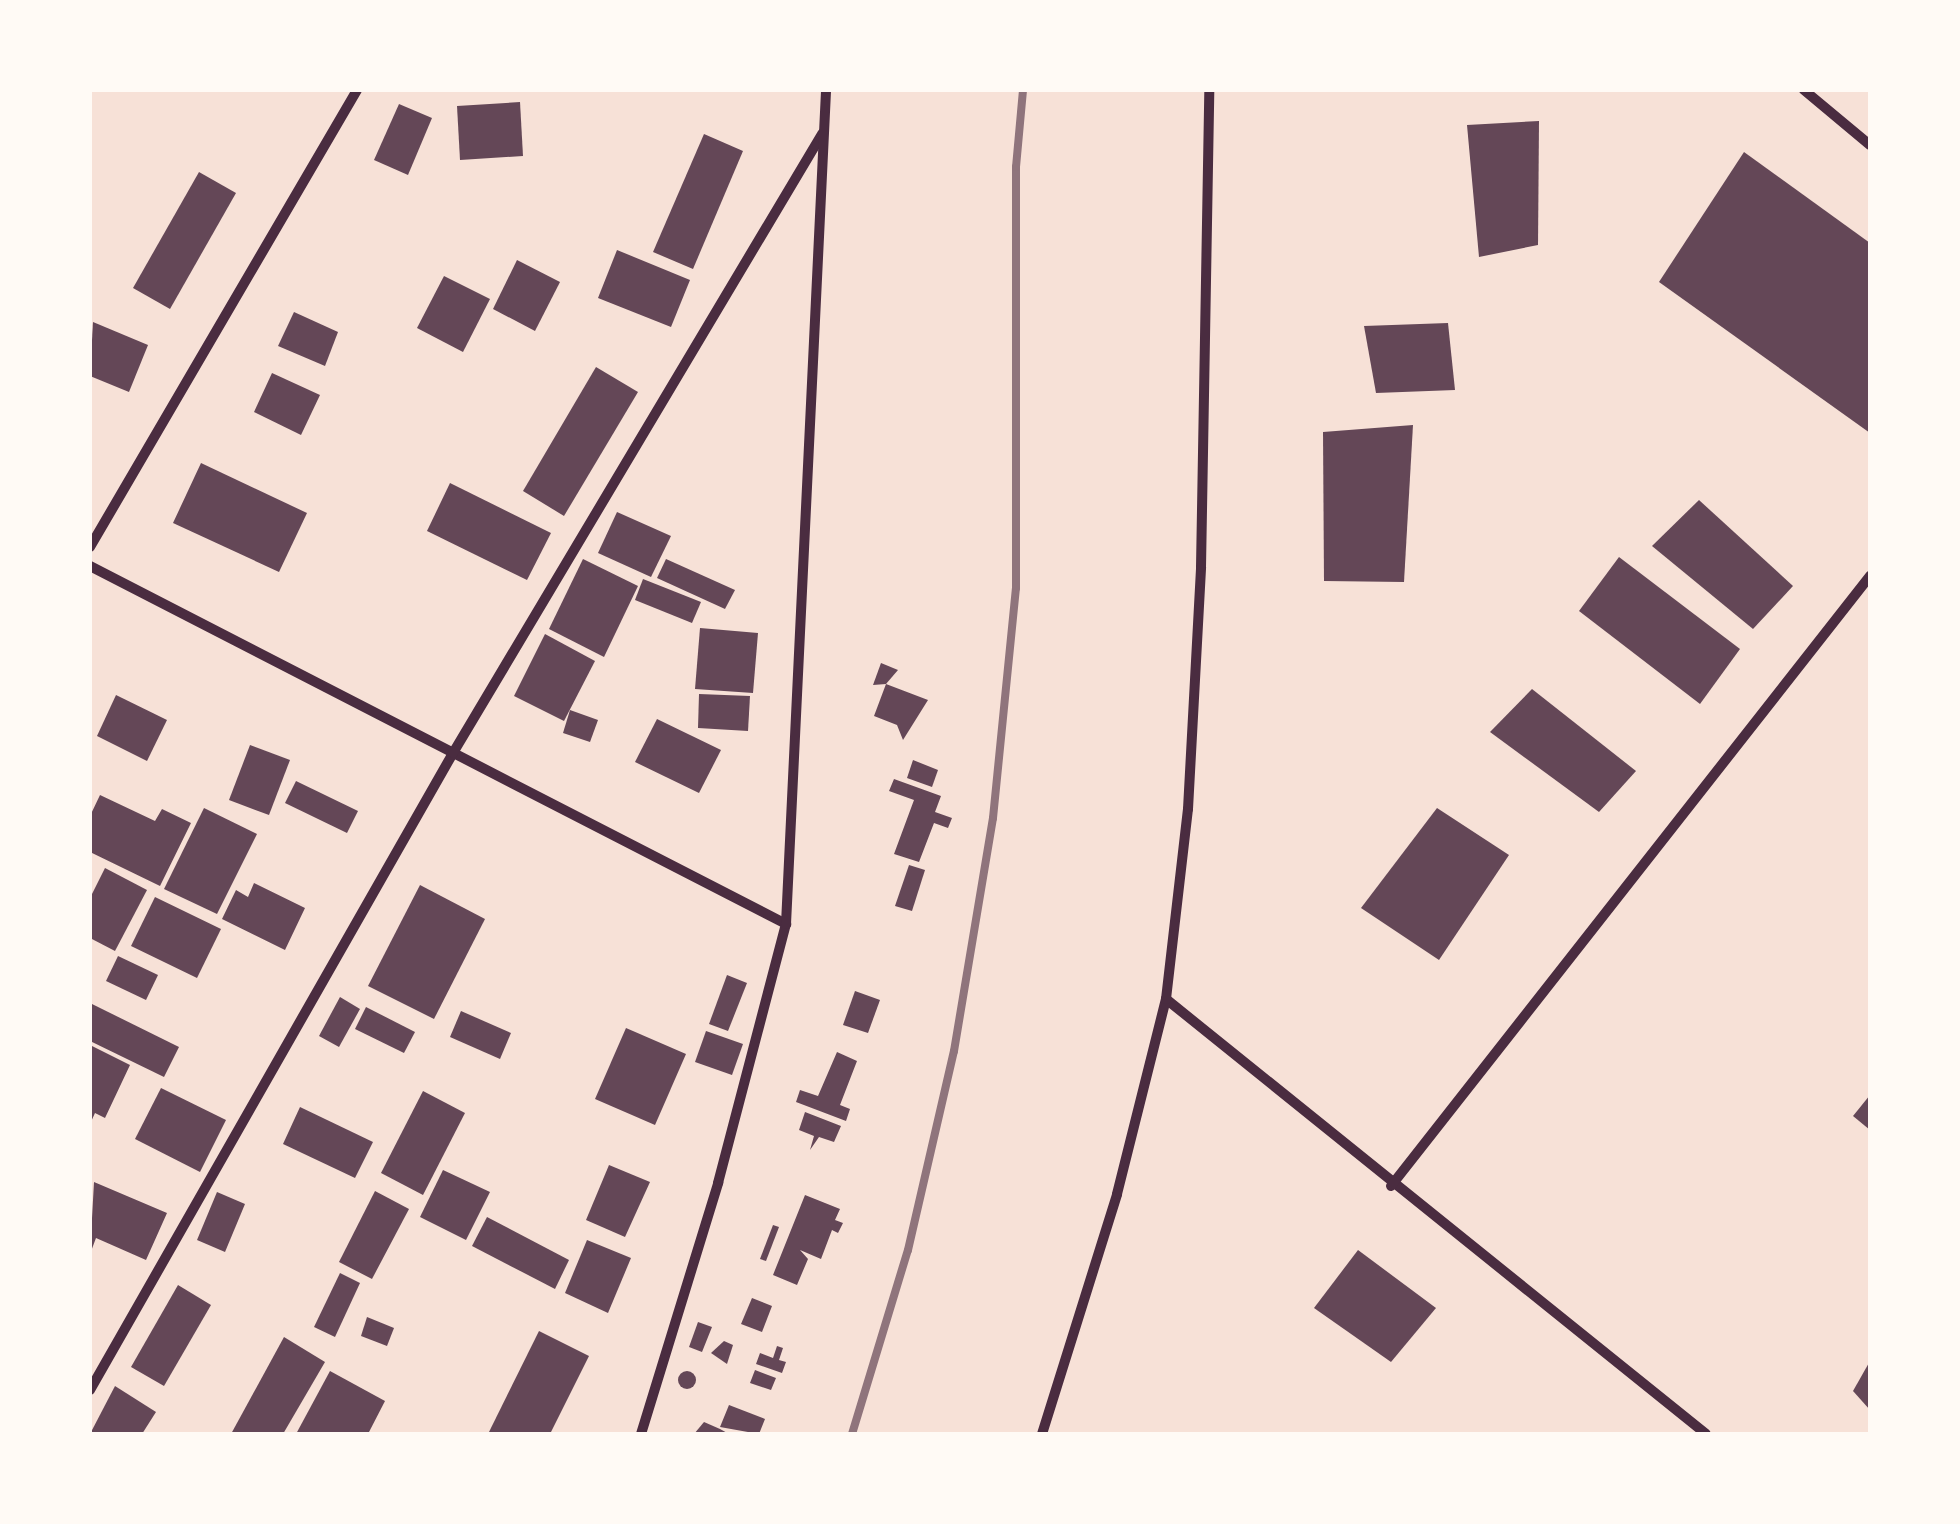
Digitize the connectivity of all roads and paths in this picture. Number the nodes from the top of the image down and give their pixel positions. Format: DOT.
graph roads {
  1 [pos="357,90"];
  2 [pos="826,90"];
  3 [pos="1209,90"];
  4 [pos="1804,90"];
  5 [pos="822,134"];
  6 [pos="1870,145"];
  7 [pos="90,547"];
  8 [pos="90,566"];
  9 [pos="1870,576"];
  10 [pos="453,753"];
  11 [pos="786,924"];
  12 [pos="1166,999"];
  13 [pos="1391,1186"];
  14 [pos="90,1390"];
  15 [pos="640,1434"];
  16 [pos="1042,1434"];
  17 [pos="1706,1434"];
  1 -- 7 [label="street"];
  2 -- 5 [label="street"];
  3 -- 12 [label="street"];
  4 -- 6 [label="street"];
  5 -- 10 [label="street"];
  5 -- 11 [label="street"];
  8 -- 10 [label="street"];
  9 -- 13 [label="street"];
  10 -- 11 [label="street"];
  10 -- 14 [label="street"];
  11 -- 15 [label="street"];
  12 -- 13 [label="street"];
  12 -- 16 [label="street"];
  13 -- 17 [label="street"];
}
